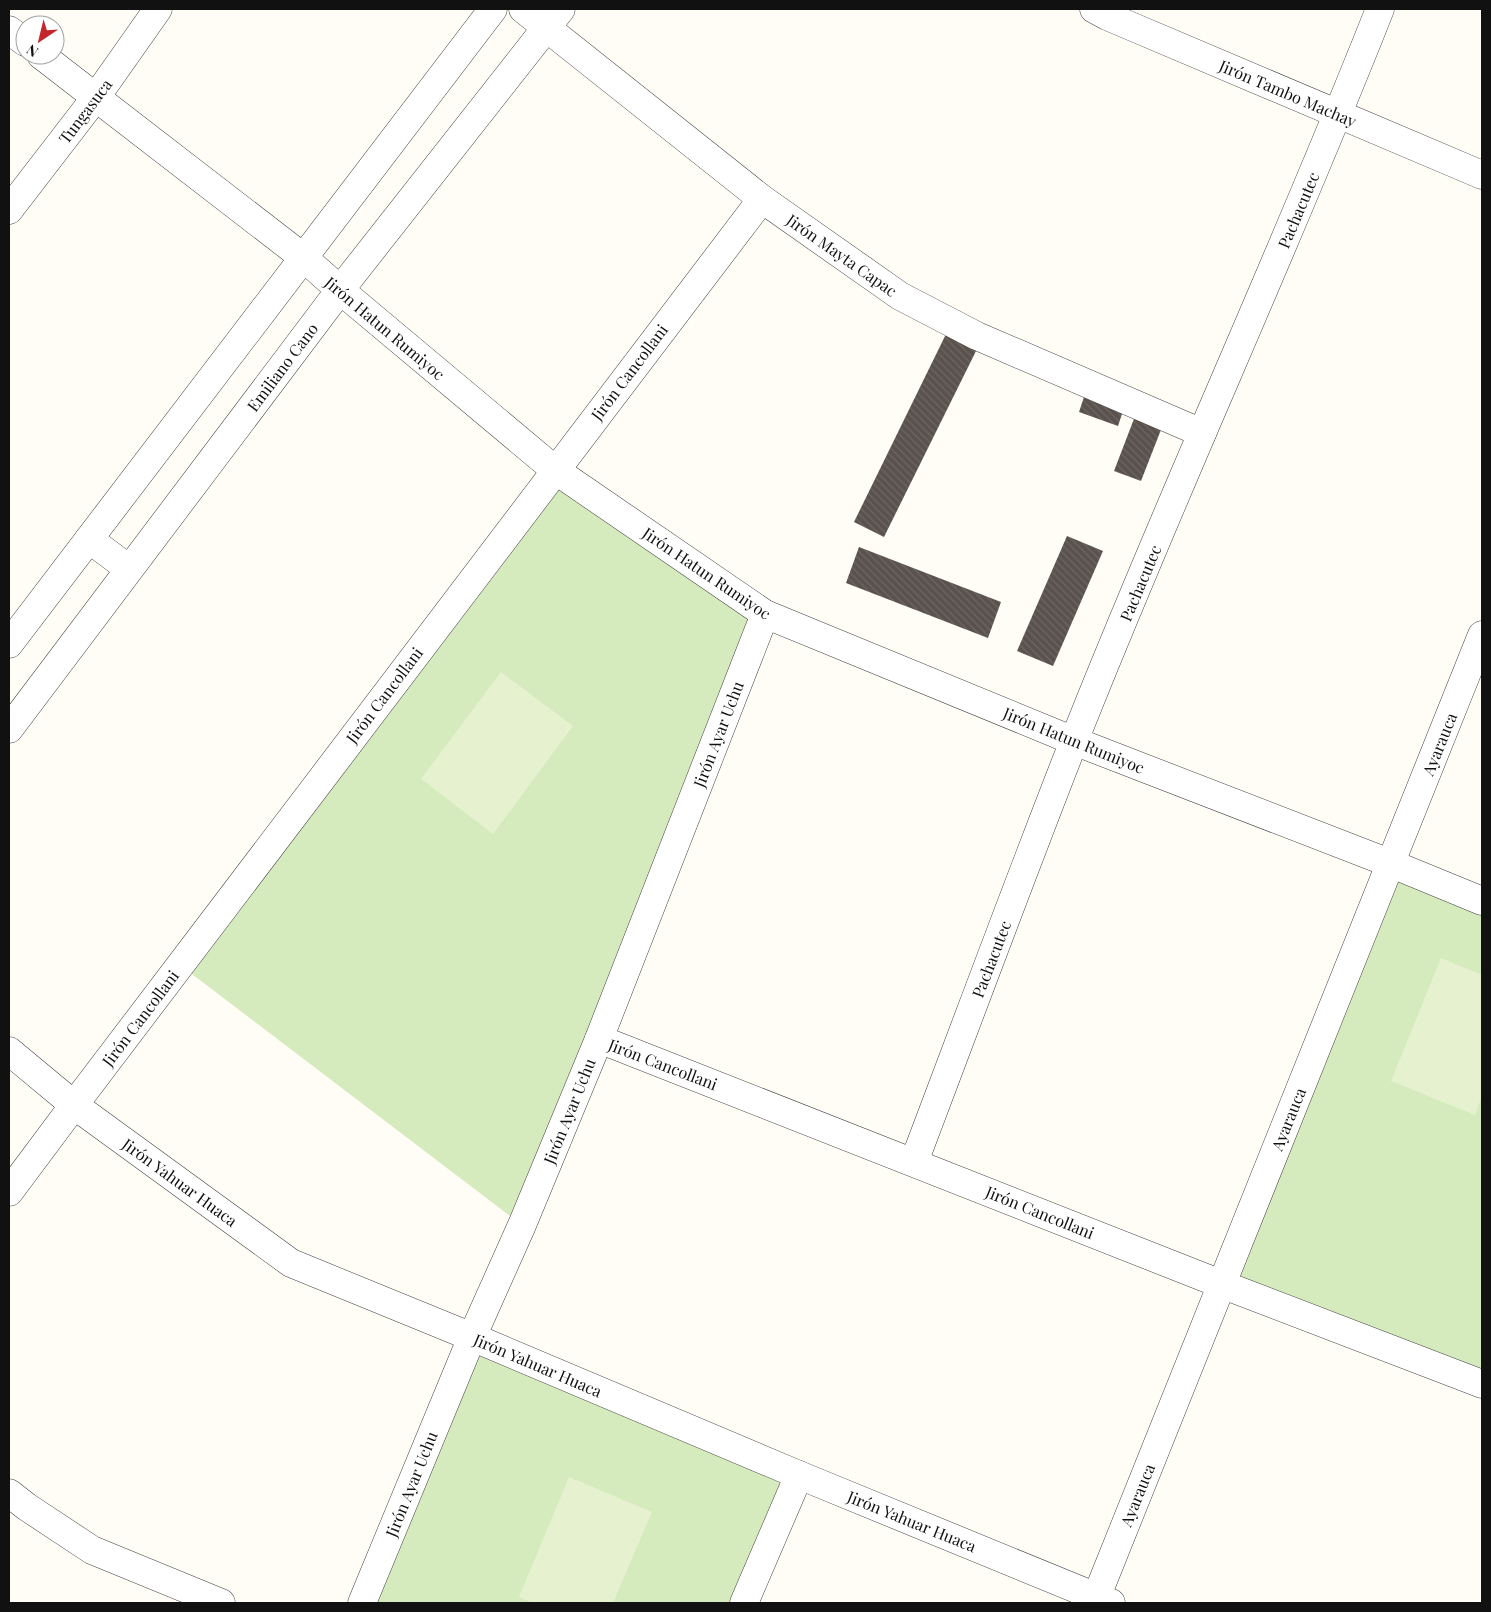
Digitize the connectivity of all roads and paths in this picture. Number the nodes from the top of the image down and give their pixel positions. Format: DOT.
graph roads {
  1 [pos="158,9"];
  2 [pos="493,9"];
  3 [pos="523,9"];
  4 [pos="1094,9"];
  5 [pos="1380,9"];
  6 [pos="554,18"];
  7 [pos="54,65"];
  8 [pos="96,97"];
  9 [pos="1338,115"];
  10 [pos="1482,175"];
  11 [pos="762,199"];
  12 [pos="9,210"];
  13 [pos="304,258"];
  14 [pos="340,290"];
  15 [pos="1202,433"];
  16 [pos="555,470"];
  17 [pos="89,538"];
  18 [pos="129,569"];
  19 [pos="765,614"];
  20 [pos="1482,636"];
  21 [pos="9,644"];
  22 [pos="9,729"];
  23 [pos="1074,741"];
  24 [pos="1392,864"];
  25 [pos="1482,901"];
  26 [pos="599,1039"];
  27 [pos="9,1051"];
  28 [pos="74,1105"];
  29 [pos="914,1162"];
  30 [pos="9,1192"];
  31 [pos="1221,1284"];
  32 [pos="472,1337"];
  33 [pos="1482,1384"];
  34 [pos="799,1475"];
  35 [pos="9,1493"];
  36 [pos="1100,1601"];
  37 [pos="221,1603"];
  38 [pos="362,1603"];
  39 [pos="744,1603"];
  1 -- 8 [label="street, Tungasuca"];
  2 -- 13 [label="street"];
  3 -- 6 [label="street, Jirón Mayta Capac"];
  4 -- 9 [label="street, Jirón Tambo Machay"];
  5 -- 9 [label="street, Pachacutec"];
  6 -- 11 [label="street, Jirón Mayta Capac"];
  6 -- 14 [label="street, Emiliano Cano"];
  7 -- 8 [label="street, Jirón Hatun Rumiyoc"];
  8 -- 12 [label="street, Tungasuca"];
  8 -- 13 [label="street, Jirón Hatun Rumiyoc"];
  9 -- 10 [label="street, Jirón Tambo Machay"];
  9 -- 15 [label="street, Pachacutec"];
  11 -- 15 [label="street, Jirón Mayta Capac"];
  11 -- 16 [label="street, Jirón Cancollani"];
  13 -- 14 [label="street, Jirón Hatun Rumiyoc"];
  13 -- 17 [label="street"];
  14 -- 16 [label="street, Jirón Hatun Rumiyoc"];
  14 -- 18 [label="street, Emiliano Cano"];
  15 -- 23 [label="street, Pachacutec"];
  16 -- 19 [label="street, Jirón Hatun Rumiyoc"];
  16 -- 28 [label="street, Jirón Cancollani"];
  17 -- 18 [label="street"];
  17 -- 21 [label="street"];
  18 -- 22 [label="street, Emiliano Cano"];
  19 -- 23 [label="street, Jirón Hatun Rumiyoc"];
  19 -- 26 [label="street, Jirón Ayar Uchu"];
  20 -- 24 [label="street, Ayarauca"];
  23 -- 24 [label="street, Jirón Hatun Rumiyoc"];
  23 -- 29 [label="street, Pachacutec"];
  24 -- 25 [label="street, Jirón Hatun Rumiyoc"];
  24 -- 31 [label="street, Ayarauca"];
  26 -- 29 [label="street, Jirón Cancollani"];
  26 -- 32 [label="street, Jirón Ayar Uchu"];
  27 -- 28 [label="street, Jirón Yahuar Huaca"];
  28 -- 30 [label="street, Jirón Cancollani"];
  28 -- 32 [label="street, Jirón Yahuar Huaca"];
  29 -- 31 [label="street, Jirón Cancollani"];
  31 -- 33 [label="street, Jirón Cancollani"];
  31 -- 36 [label="street, Ayarauca"];
  32 -- 34 [label="street, Jirón Yahuar Huaca"];
  32 -- 38 [label="street, Jirón Ayar Uchu"];
  34 -- 36 [label="street, Jirón Yahuar Huaca"];
  34 -- 39 [label="street"];
  35 -- 37 [label="street"];
}
